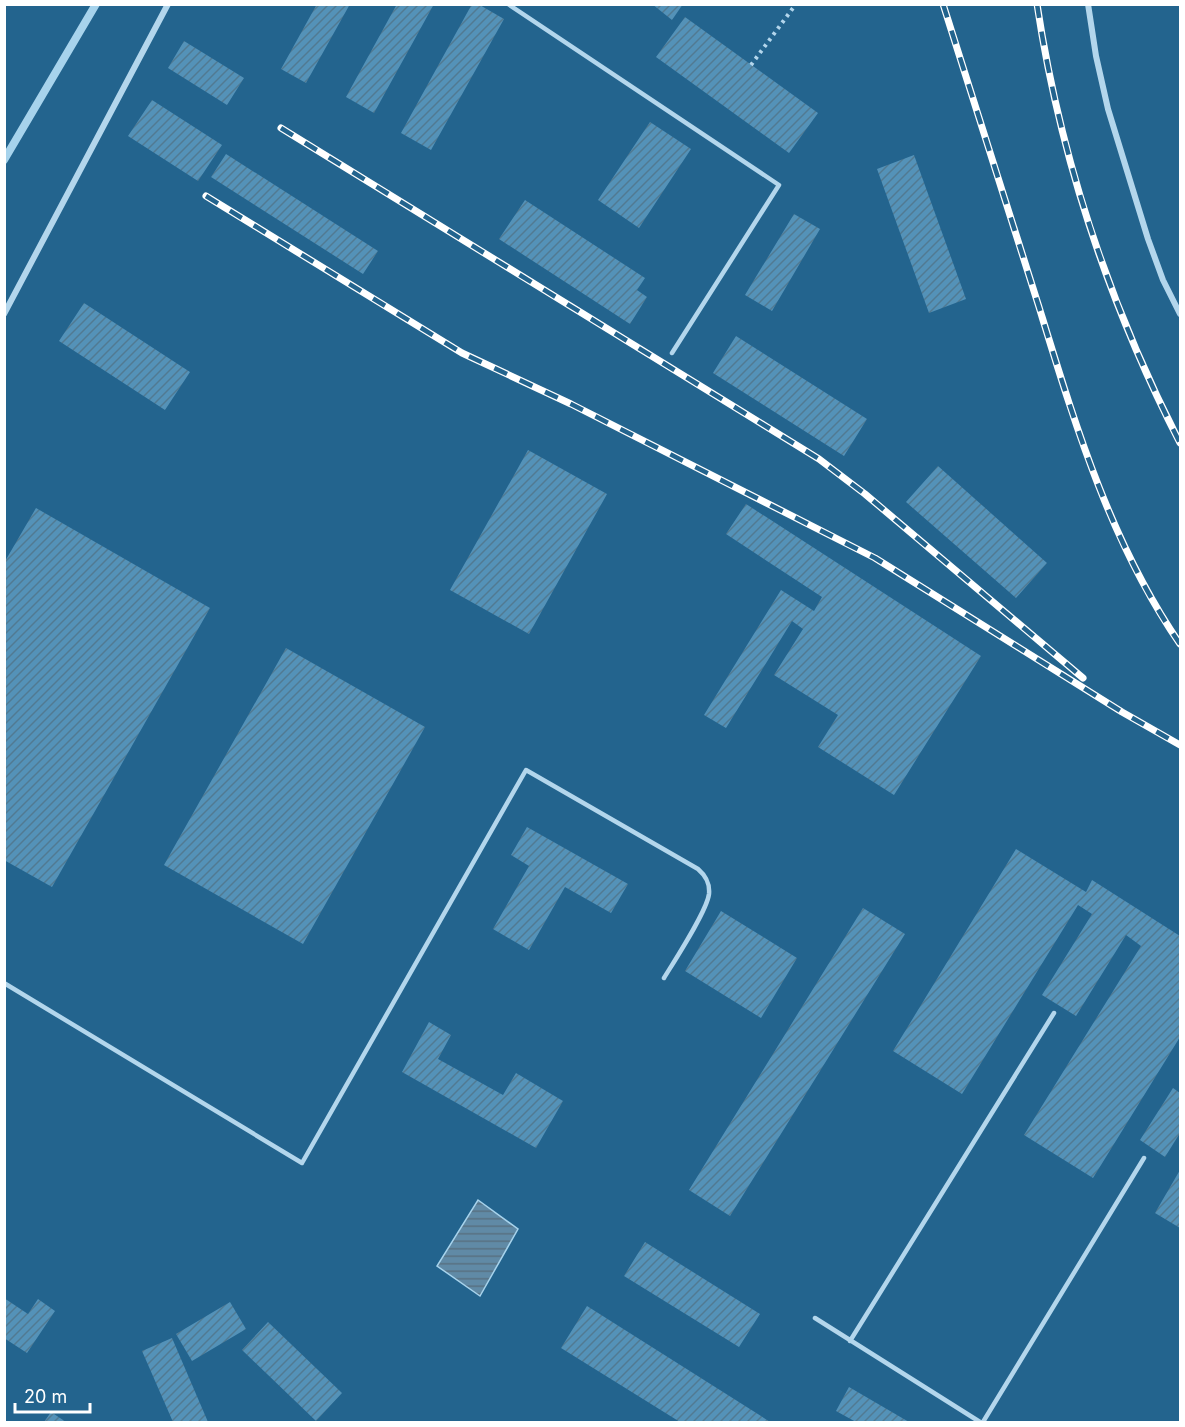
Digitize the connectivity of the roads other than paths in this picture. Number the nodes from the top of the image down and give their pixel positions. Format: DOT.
graph roads {
  1 [pos="168,4"];
  2 [pos="508,4"];
  3 [pos="1088,4"];
  4 [pos="4,314"];
  5 [pos="1180,314"];
  6 [pos="672,353"];
  7 [pos="664,978"];
  8 [pos="4,983"];
  9 [pos="1054,1013"];
  10 [pos="1144,1158"];
  11 [pos="815,1318"];
  12 [pos="850,1341"];
  13 [pos="981,1422"];
  1 -- 4 [label="street"];
  2 -- 6 [label="lane"];
  3 -- 5 [label="street"];
  7 -- 8 [label="lane"];
  9 -- 12 [label="lane"];
  10 -- 13 [label="lane"];
  11 -- 12 [label="lane"];
  12 -- 13 [label="lane"];
}
